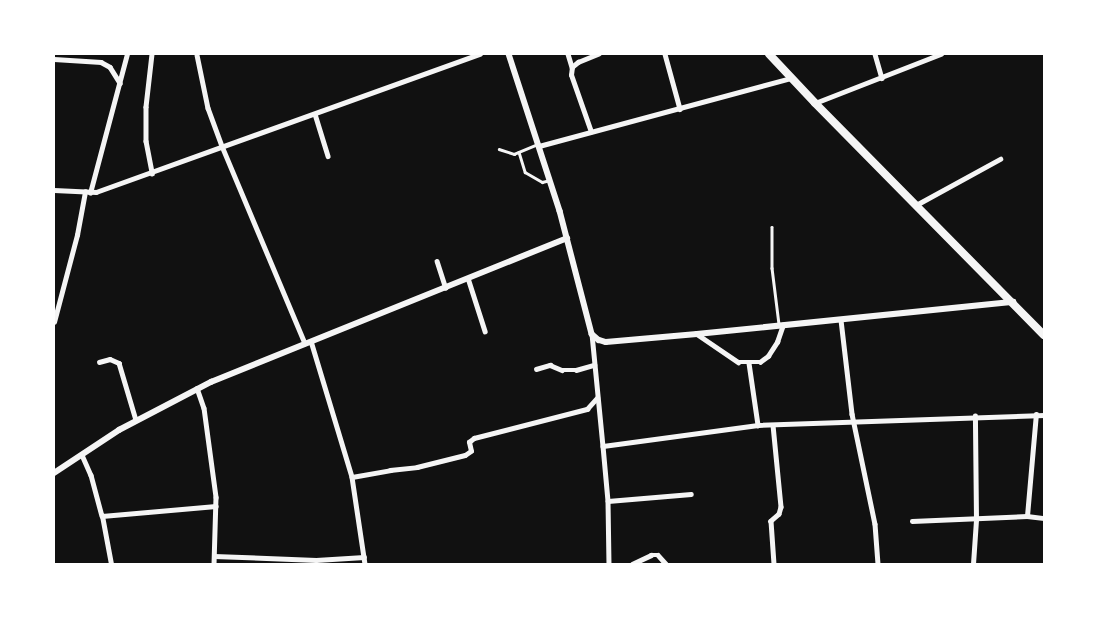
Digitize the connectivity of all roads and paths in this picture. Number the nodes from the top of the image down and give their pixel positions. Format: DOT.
graph roads {
  1 [pos="127,54"];
  2 [pos="152,54"];
  3 [pos="480,54"];
  4 [pos="509,54"];
  5 [pos="568,54"];
  6 [pos="598,54"];
  7 [pos="664,54"];
  8 [pos="769,54"];
  9 [pos="875,54"];
  10 [pos="941,54"];
  11 [pos="197,55"];
  12 [pos="54,59"];
  13 [pos="572,68"];
  14 [pos="793,77"];
  15 [pos="882,78"];
  16 [pos="120,83"];
  17 [pos="815,103"];
  18 [pos="680,109"];
  19 [pos="315,114"];
  20 [pos="591,132"];
  21 [pos="539,145"];
  22 [pos="222,146"];
  23 [pos="499,149"];
  24 [pos="518,152"];
  25 [pos="328,156"];
  26 [pos="1000,159"];
  27 [pos="152,173"];
  28 [pos="550,180"];
  29 [pos="54,190"];
  30 [pos="87,193"];
  31 [pos="916,205"];
  32 [pos="772,227"];
  33 [pos="567,238"];
  34 [pos="437,261"];
  35 [pos="468,278"];
  36 [pos="446,288"];
  37 [pos="1012,302"];
  38 [pos="841,320"];
  39 [pos="54,322"];
  40 [pos="781,325"];
  41 [pos="485,331"];
  42 [pos="592,334"];
  43 [pos="697,334"];
  44 [pos="1044,335"];
  45 [pos="308,342"];
  46 [pos="99,362"];
  47 [pos="749,363"];
  48 [pos="594,365"];
  49 [pos="536,368"];
  50 [pos="198,388"];
  51 [pos="598,398"];
  52 [pos="1036,414"];
  53 [pos="1044,415"];
  54 [pos="975,416"];
  55 [pos="136,420"];
  56 [pos="853,420"];
  57 [pos="758,425"];
  58 [pos="773,425"];
  59 [pos="603,446"];
  60 [pos="82,455"];
  61 [pos="54,473"];
  62 [pos="352,478"];
  63 [pos="691,494"];
  64 [pos="608,501"];
  65 [pos="216,506"];
  66 [pos="102,516"];
  67 [pos="1027,516"];
  68 [pos="1044,518"];
  69 [pos="976,520"];
  70 [pos="912,521"];
  71 [pos="214,556"];
  72 [pos="364,557"];
  73 [pos="111,564"];
  74 [pos="214,564"];
  75 [pos="366,564"];
  76 [pos="609,564"];
  77 [pos="632,564"];
  78 [pos="666,564"];
  79 [pos="774,564"];
  80 [pos="878,564"];
  81 [pos="973,564"];
  1 -- 16 [label="street"];
  2 -- 27 [label="street"];
  3 -- 19 [label="street"];
  4 -- 21 [label="street"];
  5 -- 13 [label="street"];
  6 -- 13 [label="street"];
  7 -- 18 [label="street"];
  8 -- 14 [label="main road"];
  9 -- 15 [label="street"];
  10 -- 15 [label="street"];
  11 -- 22 [label="street"];
  12 -- 16 [label="street"];
  13 -- 20 [label="street"];
  14 -- 17 [label="main road"];
  14 -- 18 [label="street"];
  15 -- 17 [label="street"];
  16 -- 30 [label="street"];
  17 -- 31 [label="main road"];
  18 -- 20 [label="street"];
  19 -- 22 [label="street"];
  19 -- 25 [label="street"];
  20 -- 21 [label="street"];
  21 -- 24 [label="lane"];
  21 -- 28 [label="street"];
  22 -- 27 [label="street"];
  22 -- 45 [label="street"];
  23 -- 24 [label="lane"];
  24 -- 28 [label="lane"];
  26 -- 31 [label="street"];
  27 -- 30 [label="street"];
  28 -- 33 [label="street"];
  29 -- 30 [label="street"];
  30 -- 39 [label="street"];
  31 -- 37 [label="main road"];
  32 -- 40 [label="lane"];
  33 -- 35 [label="street"];
  33 -- 42 [label="street"];
  34 -- 36 [label="street"];
  35 -- 36 [label="street"];
  35 -- 41 [label="street"];
  36 -- 45 [label="street"];
  37 -- 38 [label="street"];
  37 -- 44 [label="main road"];
  38 -- 40 [label="street"];
  38 -- 56 [label="street"];
  40 -- 43 [label="street"];
  40 -- 47 [label="street"];
  42 -- 43 [label="street"];
  42 -- 48 [label="street"];
  43 -- 47 [label="street"];
  45 -- 50 [label="street"];
  45 -- 62 [label="street"];
  46 -- 55 [label="street"];
  47 -- 57 [label="street"];
  48 -- 49 [label="street"];
  48 -- 51 [label="street"];
  50 -- 55 [label="street"];
  50 -- 65 [label="street"];
  51 -- 59 [label="street"];
  51 -- 62 [label="street"];
  52 -- 53 [label="street"];
  52 -- 54 [label="street"];
  52 -- 67 [label="street"];
  54 -- 56 [label="street"];
  54 -- 69 [label="street"];
  55 -- 60 [label="street"];
  56 -- 58 [label="street"];
  56 -- 80 [label="street"];
  57 -- 58 [label="street"];
  57 -- 59 [label="street"];
  58 -- 79 [label="street"];
  59 -- 64 [label="street"];
  60 -- 61 [label="street"];
  60 -- 66 [label="street"];
  62 -- 72 [label="street"];
  63 -- 64 [label="street"];
  64 -- 76 [label="street"];
  65 -- 66 [label="street"];
  65 -- 71 [label="street"];
  66 -- 73 [label="street"];
  67 -- 68 [label="street"];
  67 -- 69 [label="street"];
  69 -- 70 [label="street"];
  69 -- 81 [label="street"];
  71 -- 72 [label="street"];
  71 -- 74 [label="street"];
  72 -- 75 [label="street"];
  77 -- 78 [label="street"];
}
